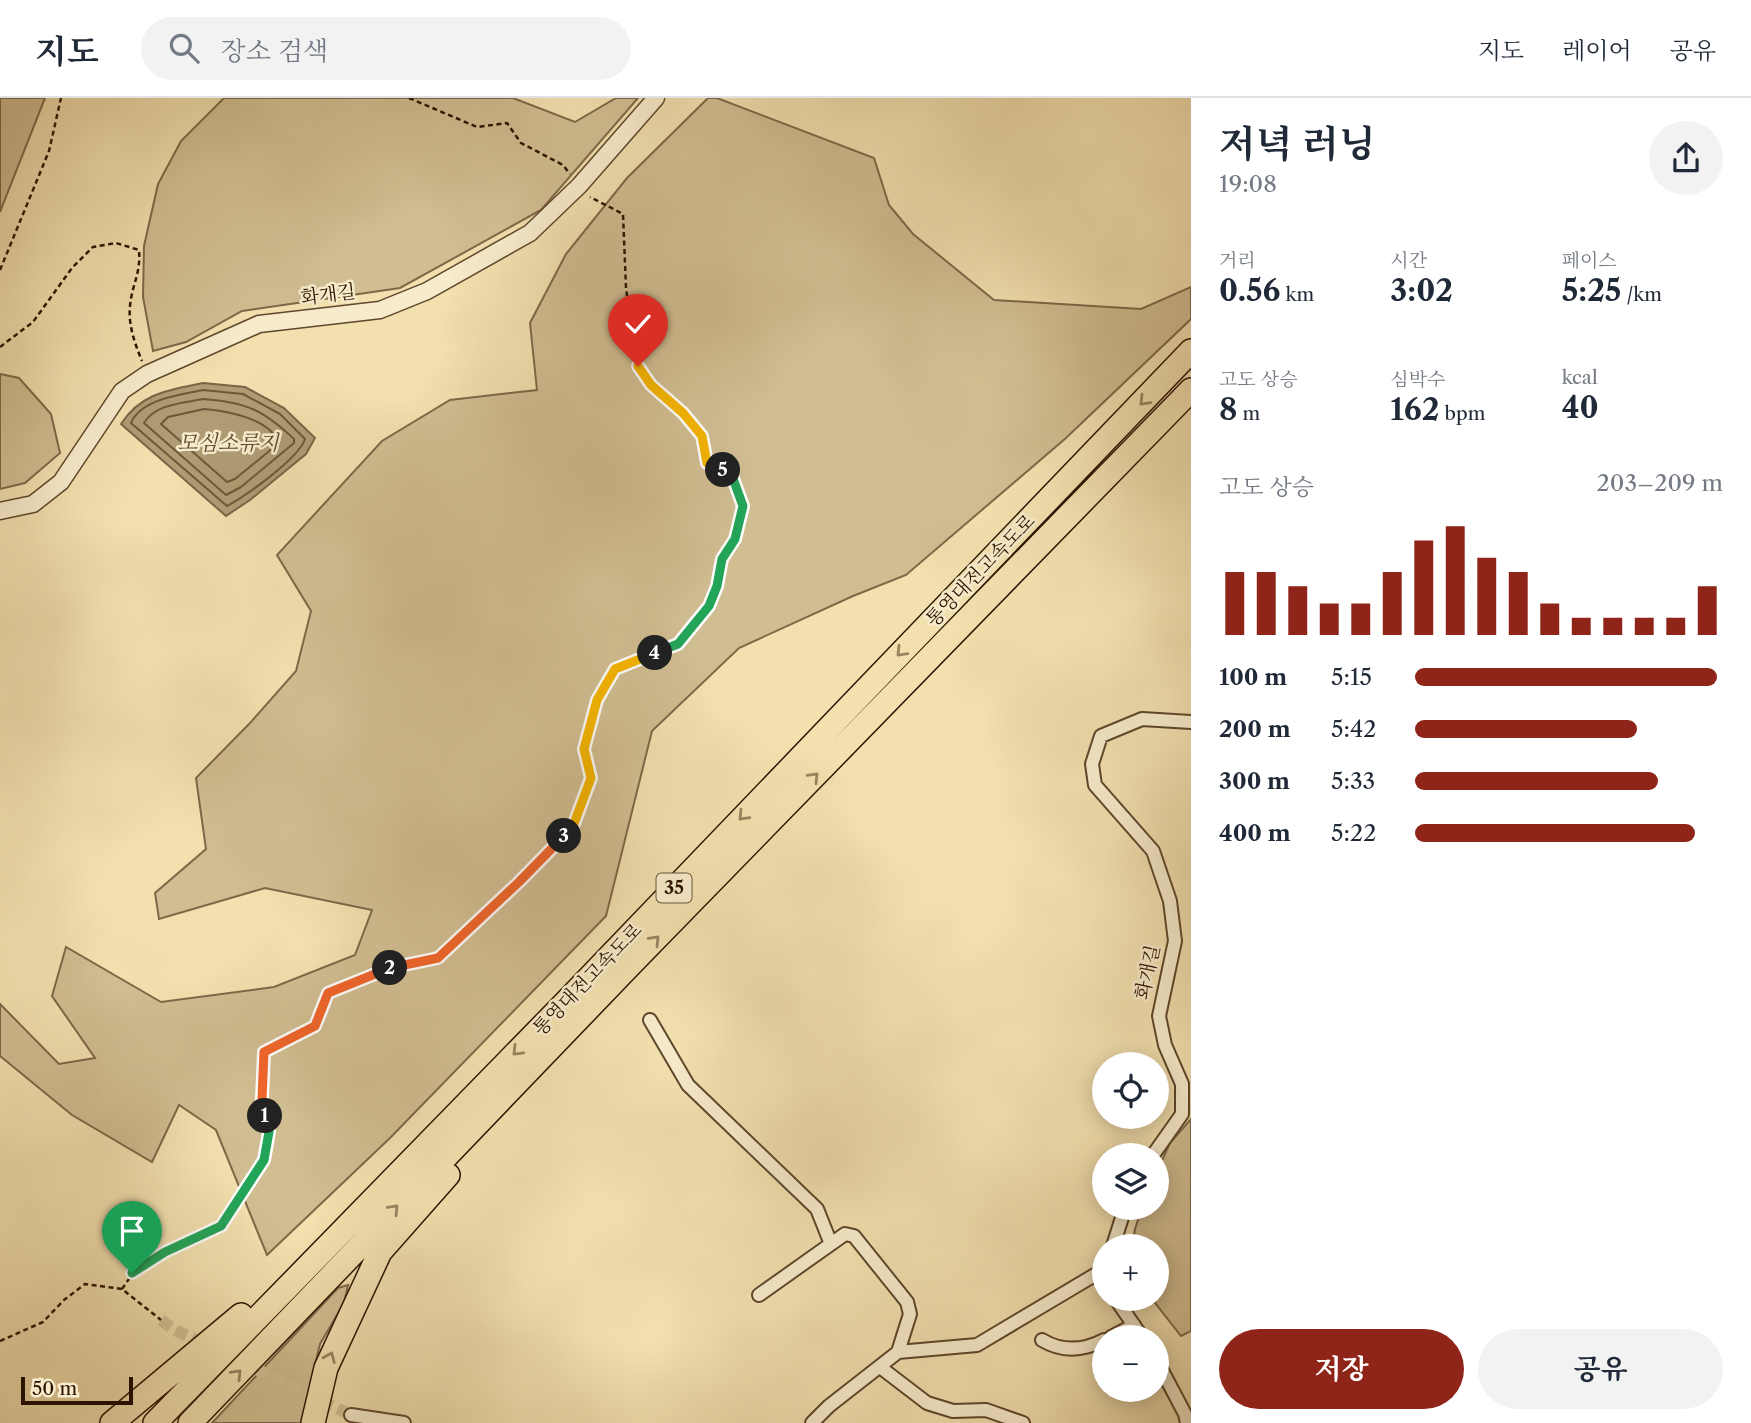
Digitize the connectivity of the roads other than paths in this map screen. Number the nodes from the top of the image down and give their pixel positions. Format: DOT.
graph roads {
  1 [pos="656,98"];
  2 [pos="1191,351"];
  3 [pos="1191,390"];
  4 [pos="0,511"];
  5 [pos="1191,722"];
  6 [pos="631,964"];
  7 [pos="650,1020"];
  8 [pos="1161,1143"];
  9 [pos="342,1229"];
  10 [pos="831,1244"];
  11 [pos="1092,1279"];
  12 [pos="759,1296"];
  13 [pos="1124,1311"];
  14 [pos="1134,1325"];
  15 [pos="1042,1340"];
  16 [pos="1092,1344"];
  17 [pos="898,1352"];
  18 [pos="880,1367"];
  19 [pos="1169,1383"];
  20 [pos="351,1415"];
  21 [pos="112,1423"];
  22 [pos="155,1423"];
  23 [pos="190,1423"];
  24 [pos="313,1423"];
  25 [pos="404,1423"];
  26 [pos="812,1423"];
  27 [pos="1023,1423"];
  28 [pos="1187,1423"];
  1 -- 4 [label="street, 화개길"];
  2 -- 9 [label="highway, 통영대전고속도로 / 35, one-way"];
  6 -- 3 [label="highway, 통영대전고속도로 / 35, one-way"];
  5 -- 8 [label="street, 화개길"];
  23 -- 6 [label="highway, 통영대전고속도로 / 35, one-way"];
  24 -- 6 [label="highway, one-way"];
  7 -- 10 [label="street"];
  9 -- 21 [label="highway"];
  9 -- 22 [label="highway, 통영대전고속도로 / 35"];
  10 -- 12 [label="street"];
  10 -- 17 [label="street"];
  11 -- 17 [label="street"];
  13 -- 14 [label="street"];
  15 -- 16 [label="street"];
  17 -- 18 [label="street"];
  18 -- 26 [label="street"];
  18 -- 27 [label="street"];
  19 -- 28 [label="street"];
  20 -- 25 [label="street"];
}
